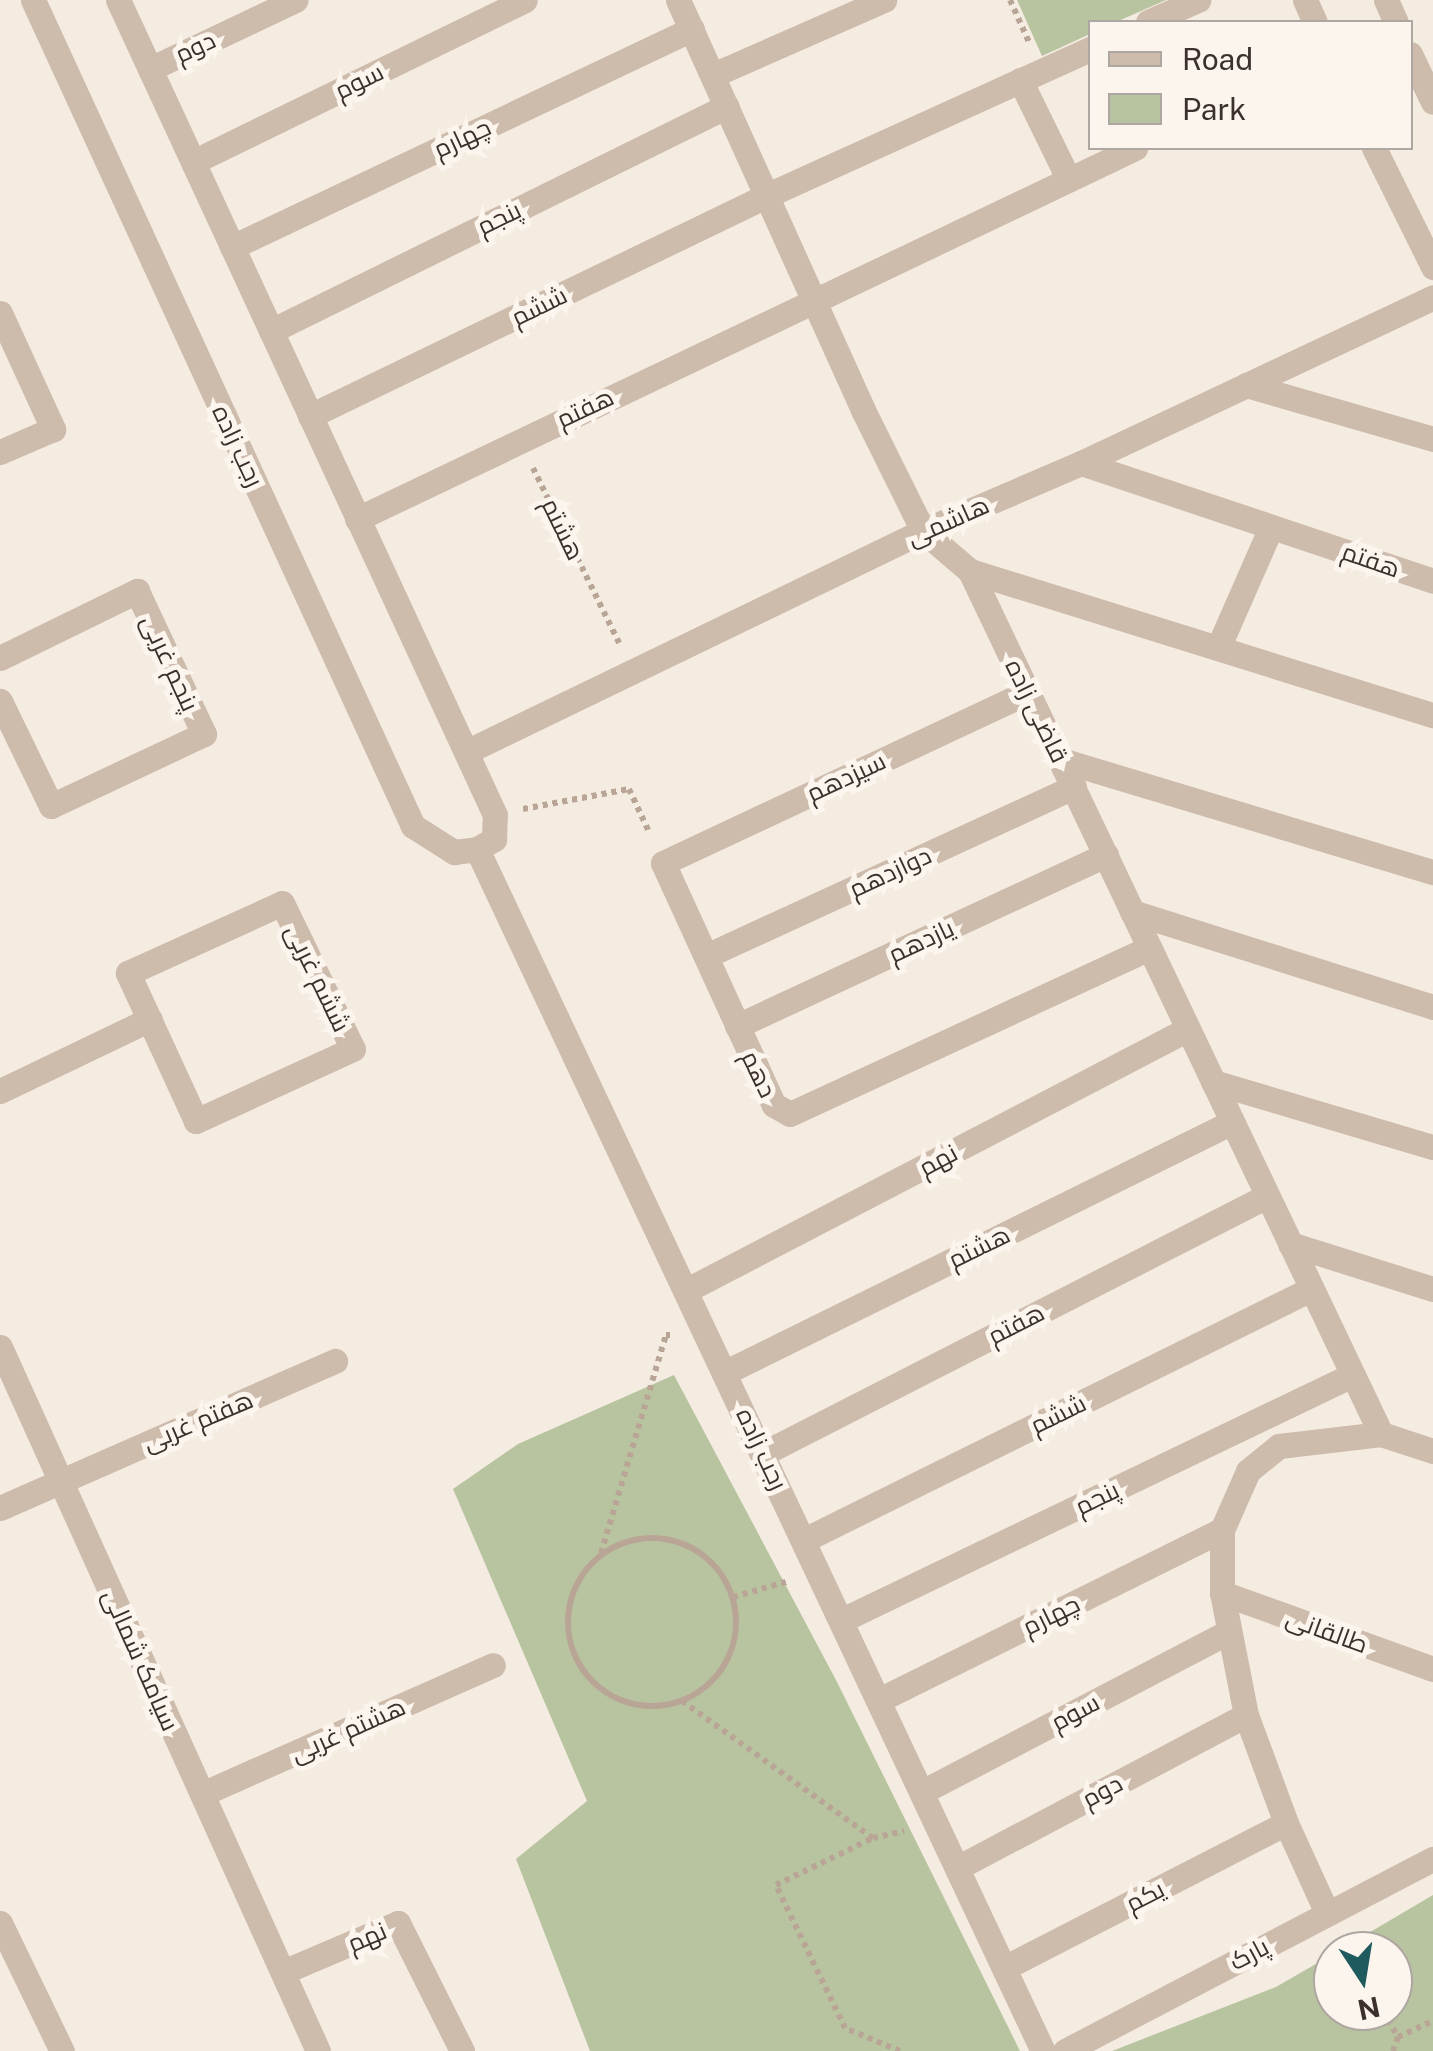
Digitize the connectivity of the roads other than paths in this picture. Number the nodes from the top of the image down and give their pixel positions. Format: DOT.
graph roads {
  1 [pos="33,0"];
  2 [pos="118,0"];
  3 [pos="295,0"];
  4 [pos="525,0"];
  5 [pos="678,0"];
  6 [pos="884,0"];
  7 [pos="1198,0"];
  8 [pos="1153,20"];
  9 [pos="692,28"];
  10 [pos="1088,49"];
  11 [pos="1413,60"];
  12 [pos="150,68"];
  13 [pos="713,75"];
  14 [pos="1031,76"];
  15 [pos="1433,102"];
  16 [pos="727,106"];
  17 [pos="1130,150"];
  18 [pos="1375,150"];
  19 [pos="193,162"];
  20 [pos="1068,178"];
  21 [pos="768,195"];
  22 [pos="232,247"];
  23 [pos="1433,267"];
  24 [pos="1433,297"];
  25 [pos="814,301"];
  26 [pos="0,312"];
  27 [pos="270,331"];
  28 [pos="1246,385"];
  29 [pos="310,416"];
  30 [pos="1433,438"];
  31 [pos="0,452"];
  32 [pos="1081,462"];
  33 [pos="358,519"];
  34 [pos="1271,526"];
  35 [pos="923,530"];
  36 [pos="970,571"];
  37 [pos="1433,581"];
  38 [pos="1218,648"];
  39 [pos="0,658"];
  40 [pos="1028,692"];
  41 [pos="2,710"];
  42 [pos="1433,716"];
  43 [pos="466,752"];
  44 [pos="1061,760"];
  45 [pos="1074,787"];
  46 [pos="477,849"];
  47 [pos="1106,855"];
  48 [pos="663,863"];
  49 [pos="1433,872"];
  50 [pos="1132,912"];
  51 [pos="1149,948"];
  52 [pos="706,956"];
  53 [pos="1433,1007"];
  54 [pos="150,1019"];
  55 [pos="737,1026"];
  56 [pos="1188,1029"];
  57 [pos="1213,1082"];
  58 [pos="0,1090"];
  59 [pos="1232,1122"];
  60 [pos="1433,1147"];
  61 [pos="1268,1196"];
  62 [pos="1290,1244"];
  63 [pos="1311,1288"];
  64 [pos="1433,1288"];
  65 [pos="687,1290"];
  66 [pos="0,1347"];
  67 [pos="335,1361"];
  68 [pos="726,1372"];
  69 [pos="1352,1375"];
  70 [pos="1380,1434"];
  71 [pos="1433,1451"];
  72 [pos="764,1452"];
  73 [pos="60,1480"];
  74 [pos="0,1508"];
  75 [pos="1222,1530"];
  76 [pos="804,1540"];
  77 [pos="1222,1593"];
  78 [pos="842,1620"];
  79 [pos="1228,1632"];
  80 [pos="493,1665"];
  81 [pos="1433,1669"];
  82 [pos="879,1700"];
  83 [pos="1246,1715"];
  84 [pos="922,1792"];
  85 [pos="202,1794"];
  86 [pos="1286,1823"];
  87 [pos="1433,1859"];
  88 [pos="957,1868"];
  89 [pos="1328,1913"];
  90 [pos="0,1923"];
  91 [pos="1004,1968"];
  92 [pos="283,1972"];
  93 [pos="62,2051"];
  94 [pos="318,2051"];
  95 [pos="462,2051"];
  96 [pos="1043,2051"];
  97 [pos="1065,2051"];
  1 -- 46 [label="street, رجب زاده"];
  2 -- 12 [label="street"];
  3 -- 12 [label="street, دوم"];
  4 -- 19 [label="street, سوم"];
  5 -- 9 [label="street, قاضی زاده"];
  6 -- 13 [label="street"];
  7 -- 8 [label="street"];
  9 -- 13 [label="street, قاضی زاده"];
  9 -- 22 [label="street, چهارم"];
  10 -- 14 [label="street, ششم"];
  11 -- 15 [label="street"];
  12 -- 19 [label="street"];
  13 -- 16 [label="street, قاضی زاده"];
  14 -- 20 [label="street"];
  14 -- 21 [label="street, ششم"];
  16 -- 21 [label="street, قاضی زاده"];
  16 -- 27 [label="street, پنجم"];
  17 -- 20 [label="street, هفتم"];
  18 -- 23 [label="street"];
  19 -- 22 [label="street"];
  20 -- 25 [label="street, هفتم"];
  21 -- 25 [label="street, قاضی زاده"];
  21 -- 29 [label="street, ششم"];
  22 -- 27 [label="street"];
  24 -- 28 [label="street, هاشمی"];
  25 -- 33 [label="street, هفتم"];
  25 -- 35 [label="street, قاضی زاده"];
  26 -- 31 [label="street"];
  27 -- 29 [label="street"];
  28 -- 30 [label="street"];
  28 -- 32 [label="street, هاشمی"];
  29 -- 33 [label="street"];
  32 -- 34 [label="street, هفتم"];
  32 -- 35 [label="street, هاشمی"];
  33 -- 43 [label="street"];
  34 -- 37 [label="street, هفتم"];
  34 -- 38 [label="street"];
  35 -- 36 [label="street, قاضی زاده"];
  35 -- 43 [label="street, هاشمی"];
  36 -- 38 [label="street"];
  36 -- 40 [label="street, قاضی زاده"];
  38 -- 42 [label="street"];
  39 -- 41 [label="street, پنجم غربی"];
  40 -- 44 [label="street, قاضی زاده"];
  40 -- 48 [label="street, سیزدهم"];
  43 -- 46 [label="street"];
  44 -- 45 [label="street, قاضی زاده"];
  44 -- 49 [label="street"];
  45 -- 47 [label="street, قاضی زاده"];
  45 -- 52 [label="street, دوازدهم"];
  46 -- 65 [label="street, رجب زاده"];
  47 -- 50 [label="street, قاضی زاده"];
  47 -- 55 [label="street, یازدهم"];
  48 -- 52 [label="street, دهم"];
  50 -- 51 [label="street, قاضی زاده"];
  50 -- 53 [label="street"];
  51 -- 55 [label="street, دهم"];
  51 -- 56 [label="street, قاضی زاده"];
  52 -- 55 [label="street, دهم"];
  54 -- 54 [label="street, ششم غربی"];
  54 -- 58 [label="street"];
  56 -- 57 [label="street, قاضی زاده"];
  56 -- 65 [label="street, نهم"];
  57 -- 59 [label="street, قاضی زاده"];
  57 -- 60 [label="street"];
  59 -- 61 [label="street, قاضی زاده"];
  59 -- 68 [label="street, هشتم"];
  61 -- 62 [label="street, قاضی زاده"];
  61 -- 72 [label="street, هفتم"];
  62 -- 63 [label="street, قاضی زاده"];
  62 -- 64 [label="street"];
  63 -- 69 [label="street, قاضی زاده"];
  63 -- 76 [label="street, ششم"];
  65 -- 68 [label="street, رجب زاده"];
  66 -- 73 [label="street, سیامک شمالی"];
  67 -- 73 [label="street, هفتم غربی"];
  68 -- 72 [label="street, رجب زاده"];
  69 -- 70 [label="street, قاضی زاده"];
  69 -- 78 [label="street, پنجم"];
  70 -- 71 [label="street"];
  70 -- 75 [label="street"];
  72 -- 76 [label="street, رجب زاده"];
  73 -- 74 [label="street, هفتم غربی"];
  73 -- 85 [label="street, سیامک شمالی"];
  75 -- 77 [label="street"];
  75 -- 82 [label="street, چهارم"];
  76 -- 78 [label="street, رجب زاده"];
  77 -- 79 [label="street"];
  77 -- 81 [label="street, طالقانی"];
  78 -- 82 [label="street, رجب زاده"];
  79 -- 83 [label="street"];
  79 -- 84 [label="street, سوم"];
  80 -- 85 [label="street, هشتم غربی"];
  82 -- 84 [label="street, رجب زاده"];
  83 -- 86 [label="street"];
  83 -- 88 [label="street, دوم"];
  84 -- 88 [label="street, رجب زاده"];
  85 -- 92 [label="street, سیامک شمالی"];
  86 -- 89 [label="street"];
  86 -- 91 [label="street, یکم"];
  87 -- 89 [label="street, پارک"];
  88 -- 91 [label="street, رجب زاده"];
  89 -- 97 [label="street, پارک"];
  90 -- 93 [label="street"];
  91 -- 96 [label="street, رجب زاده"];
  92 -- 94 [label="street"];
  92 -- 95 [label="street, نهم"];
}
